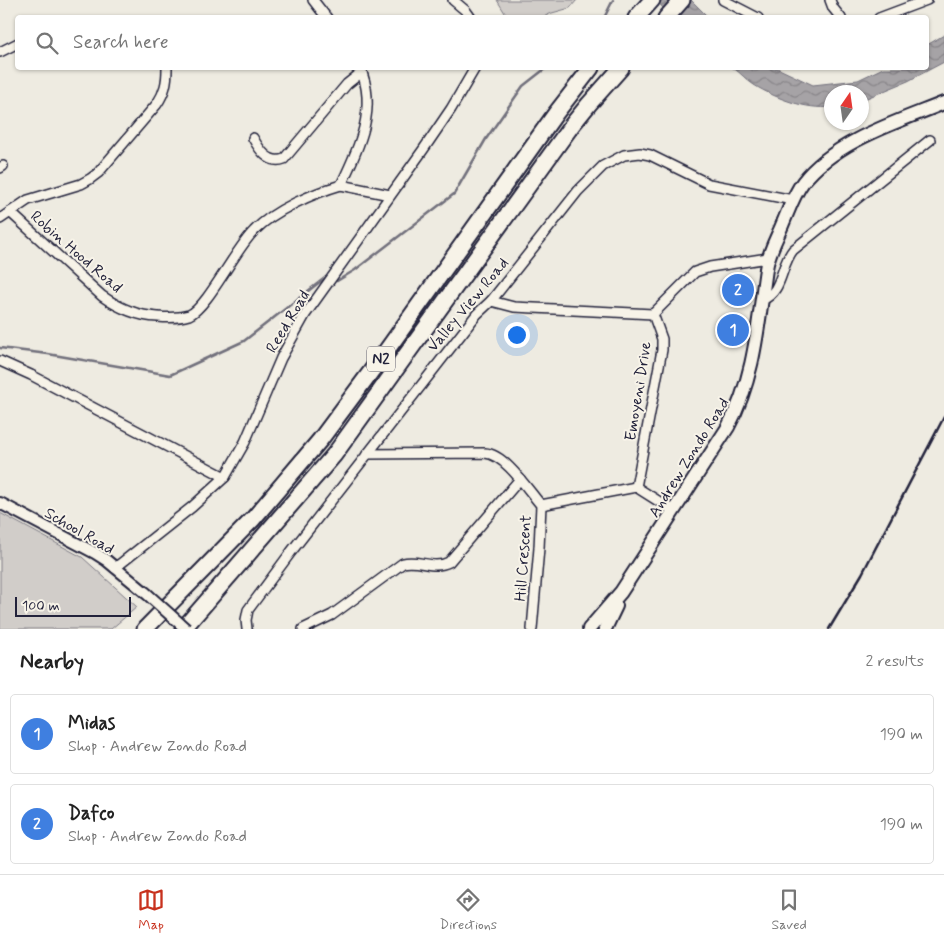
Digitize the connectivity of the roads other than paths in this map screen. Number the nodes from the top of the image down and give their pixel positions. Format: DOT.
graph roads {
  1 [pos="313,0"];
  2 [pos="453,0"];
  3 [pos="652,0"];
  4 [pos="682,0"];
  5 [pos="723,0"];
  6 [pos="830,0"];
  7 [pos="927,0"];
  8 [pos="325,15"];
  9 [pos="469,15"];
  10 [pos="638,15"];
  11 [pos="669,15"];
  12 [pos="752,15"];
  13 [pos="839,15"];
  14 [pos="887,15"];
  15 [pos="15,44"];
  16 [pos="0,52"];
  17 [pos="167,70"];
  18 [pos="361,70"];
  19 [pos="474,70"];
  20 [pos="589,70"];
  21 [pos="619,70"];
  22 [pos="944,103"];
  23 [pos="253,138"];
  24 [pos="930,140"];
  25 [pos="341,185"];
  26 [pos="390,195"];
  27 [pos="793,200"];
  28 [pos="10,212"];
  29 [pos="0,219"];
  30 [pos="768,258"];
  31 [pos="491,300"];
  32 [pos="762,300"];
  33 [pos="653,314"];
  34 [pos="0,361"];
  35 [pos="367,454"];
  36 [pos="225,477"];
  37 [pos="520,480"];
  38 [pos="636,487"];
  39 [pos="0,503"];
  40 [pos="541,506"];
  41 [pos="674,511"];
  42 [pos="115,568"];
  43 [pos="621,592"];
  44 [pos="145,629"];
  45 [pos="184,629"];
  46 [pos="247,629"];
  47 [pos="303,629"];
  48 [pos="532,629"];
  49 [pos="589,629"];
  50 [pos="605,629"];
  1 -- 8 [label="street"];
  2 -- 9 [label="street"];
  3 -- 10 [label="highway"];
  4 -- 11 [label="highway"];
  5 -- 12 [label="street"];
  6 -- 13 [label="street"];
  7 -- 14 [label="street"];
  15 -- 16 [label="street"];
  17 -- 28 [label="street"];
  18 -- 23 [label="street"];
  18 -- 25 [label="street"];
  19 -- 26 [label="street, Reed Road"];
  20 -- 44 [label="highway, N2"];
  21 -- 45 [label="highway, N2"];
  22 -- 27 [label="main road, Andrew Zondo Road"];
  24 -- 32 [label="street"];
  25 -- 26 [label="street"];
  25 -- 28 [label="street, Robin Hood Road"];
  26 -- 36 [label="street, Reed Road"];
  27 -- 30 [label="main road, Andrew Zondo Road"];
  27 -- 31 [label="street, Valley View Road"];
  28 -- 29 [label="street"];
  30 -- 32 [label="main road, Andrew Zondo Road"];
  30 -- 33 [label="street"];
  31 -- 33 [label="street"];
  31 -- 35 [label="street, Valley View Road"];
  32 -- 41 [label="main road, Andrew Zondo Road"];
  33 -- 38 [label="street, Emoyeni Drive"];
  34 -- 36 [label="street"];
  35 -- 37 [label="street, Hill Crescent"];
  35 -- 46 [label="street, Valley View Road"];
  36 -- 42 [label="street, Reed Road"];
  37 -- 40 [label="street, Hill Crescent"];
  37 -- 47 [label="street"];
  38 -- 40 [label="street"];
  38 -- 41 [label="street"];
  39 -- 42 [label="street, School Road"];
  40 -- 48 [label="street, Hill Crescent"];
  41 -- 43 [label="main road, Andrew Zondo Road"];
  42 -- 45 [label="street, School Road, bridge"];
  43 -- 49 [label="main road, Andrew Zondo Road"];
  43 -- 50 [label="main road"];
}
